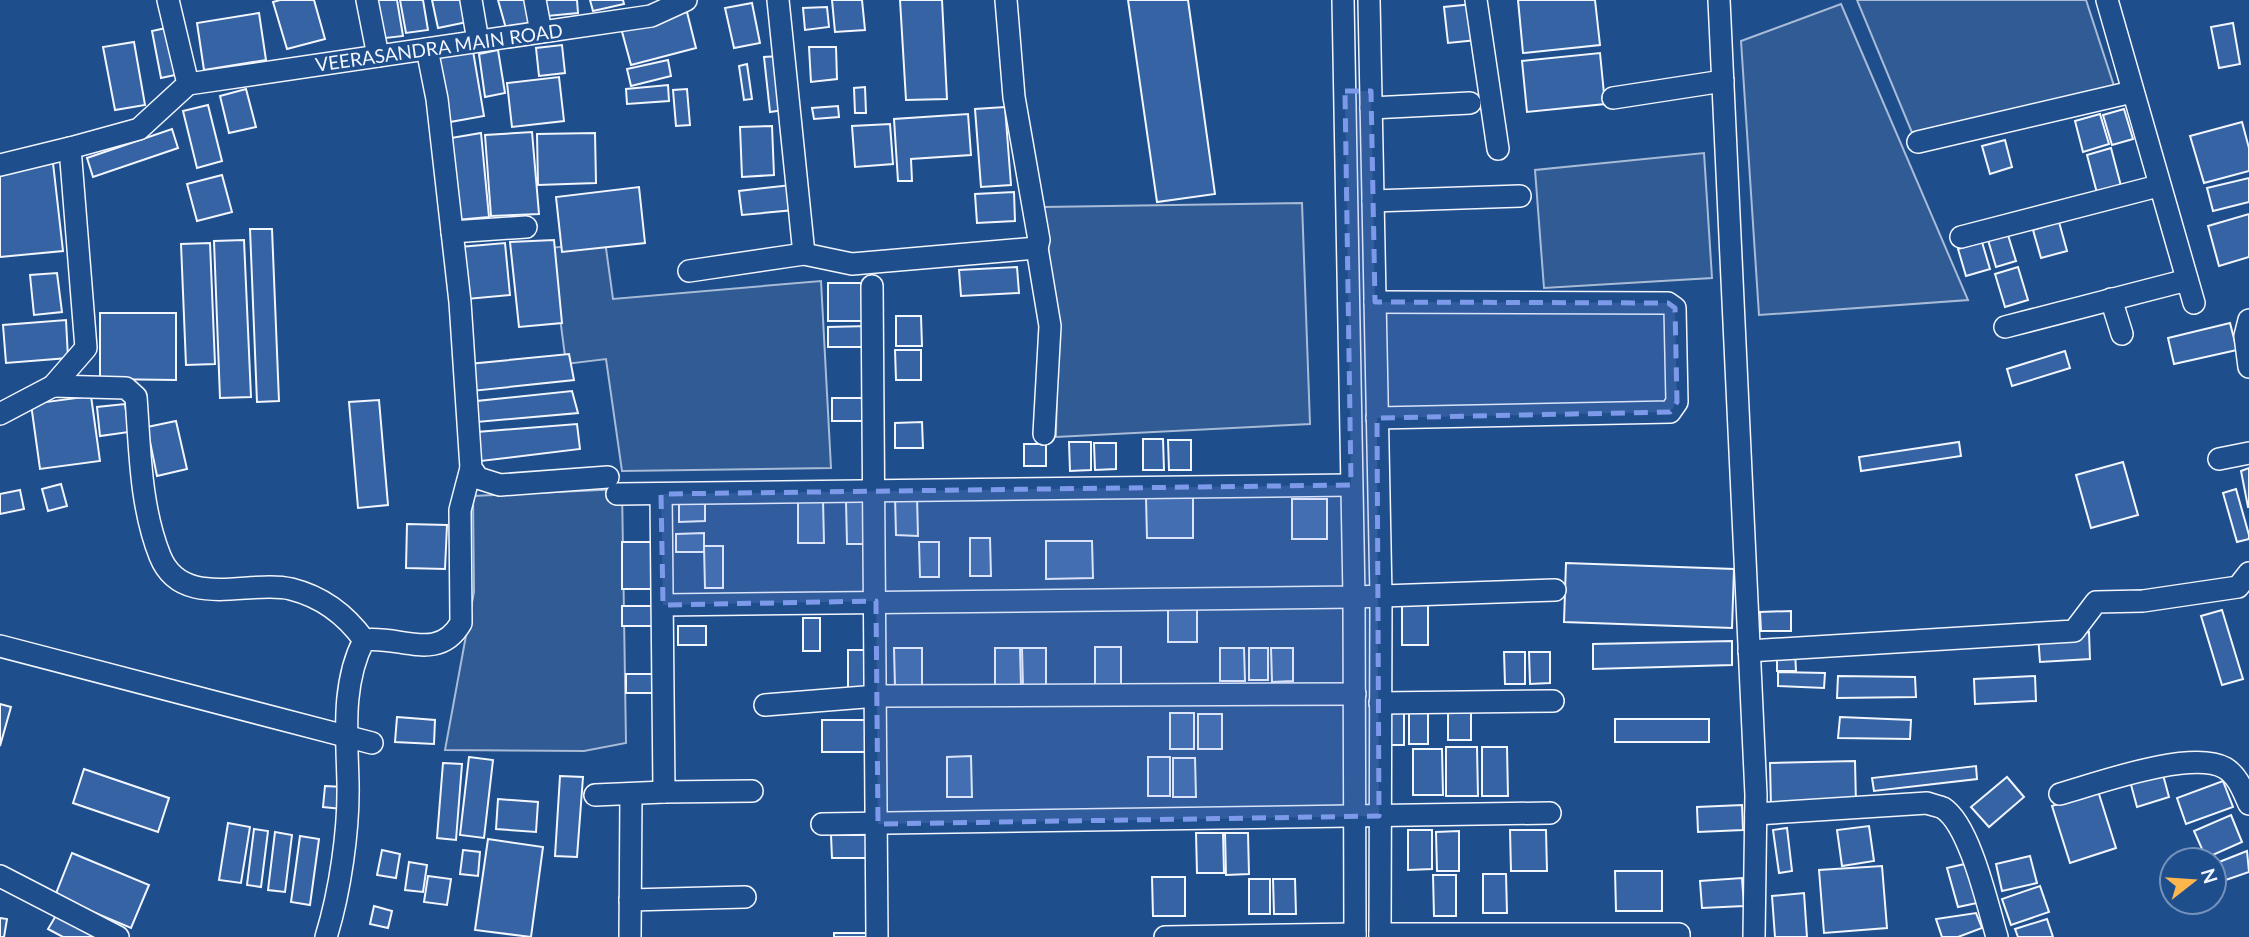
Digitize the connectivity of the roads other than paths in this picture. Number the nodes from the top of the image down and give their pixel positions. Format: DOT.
graph roads {
  1 [pos="168,0"];
  2 [pos="367,0"];
  3 [pos="471,0"];
  4 [pos="535,0"];
  5 [pos="686,0"];
  6 [pos="778,0"];
  7 [pos="1006,0"];
  8 [pos="1343,0"];
  9 [pos="1369,0"];
  10 [pos="1476,0"];
  11 [pos="1719,0"];
  12 [pos="2106,0"];
  13 [pos="541,32"];
  14 [pos="478,41"];
  15 [pos="426,49"];
  16 [pos="377,56"];
  17 [pos="1723,81"];
  18 [pos="188,84"];
  19 [pos="1345,91"];
  20 [pos="2132,92"];
  21 [pos="1613,98"];
  22 [pos="1371,100"];
  23 [pos="1470,103"];
  24 [pos="1918,142"];
  25 [pos="70,148"];
  26 [pos="1498,149"];
  27 [pos="0,165"];
  28 [pos="2158,186"];
  29 [pos="1520,196"];
  30 [pos="1373,201"];
  31 [pos="526,227"];
  32 [pos="452,232"];
  33 [pos="1961,237"];
  34 [pos="1037,248"];
  35 [pos="804,254"];
  36 [pos="689,271"];
  37 [pos="2187,280"];
  38 [pos="873,286"];
  39 [pos="2111,299"];
  40 [pos="1375,302"];
  41 [pos="2194,303"];
  42 [pos="2249,320"];
  43 [pos="2005,327"];
  44 [pos="2122,334"];
  45 [pos="2249,367"];
  46 [pos="53,386"];
  47 [pos="0,414"];
  48 [pos="1377,418"];
  49 [pos="1044,434"];
  50 [pos="2249,453"];
  51 [pos="2219,459"];
  52 [pos="471,468"];
  53 [pos="1351,485"];
  54 [pos="874,492"];
  55 [pos="661,494"];
  56 [pos="2249,573"];
  57 [pos="1555,590"];
  58 [pos="1381,596"];
  59 [pos="1354,597"];
  60 [pos="876,601"];
  61 [pos="663,605"];
  62 [pos="364,640"];
  63 [pos="0,646"];
  64 [pos="1749,651"];
  65 [pos="1355,694"];
  66 [pos="877,696"];
  67 [pos="1553,701"];
  68 [pos="1380,703"];
  69 [pos="765,705"];
  70 [pos="344,736"];
  71 [pos="372,743"];
  72 [pos="752,791"];
  73 [pos="664,792"];
  74 [pos="631,794"];
  75 [pos="2060,794"];
  76 [pos="595,795"];
  77 [pos="2249,804"];
  78 [pos="1550,813"];
  79 [pos="1756,814"];
  80 [pos="1356,816"];
  81 [pos="1379,816"];
  82 [pos="822,824"];
  83 [pos="878,824"];
  84 [pos="0,876"];
  85 [pos="745,897"];
  86 [pos="630,900"];
  87 [pos="1355,936"];
  88 [pos="1380,936"];
  89 [pos="118,937"];
  90 [pos="326,937"];
  91 [pos="630,937"];
  92 [pos="877,937"];
  93 [pos="1165,937"];
  94 [pos="1679,937"];
  95 [pos="1754,937"];
  96 [pos="1997,937"];
  1 -- 18 [label="street"];
  2 -- 16 [label="street"];
  3 -- 14 [label="street"];
  4 -- 13 [label="street"];
  5 -- 13 [label="street, VEERASANDRA MAIN ROAD"];
  6 -- 35 [label="street"];
  7 -- 34 [label="street"];
  8 -- 19 [label="street"];
  9 -- 22 [label="street"];
  10 -- 26 [label="street"];
  11 -- 17 [label="street"];
  12 -- 20 [label="street"];
  13 -- 14 [label="street, VEERASANDRA MAIN ROAD"];
  14 -- 15 [label="street, VEERASANDRA MAIN ROAD"];
  15 -- 16 [label="street, VEERASANDRA MAIN ROAD"];
  15 -- 32 [label="street"];
  16 -- 18 [label="street, VEERASANDRA MAIN ROAD"];
  17 -- 21 [label="street"];
  17 -- 64 [label="street"];
  18 -- 25 [label="street"];
  19 -- 22 [label="street"];
  19 -- 53 [label="street"];
  20 -- 24 [label="street"];
  20 -- 28 [label="street"];
  22 -- 23 [label="street"];
  22 -- 30 [label="street"];
  25 -- 27 [label="street"];
  25 -- 46 [label="street"];
  28 -- 33 [label="street"];
  28 -- 37 [label="street"];
  29 -- 30 [label="street"];
  30 -- 40 [label="street"];
  31 -- 32 [label="street"];
  32 -- 52 [label="street"];
  34 -- 35 [label="street"];
  34 -- 49 [label="street"];
  35 -- 36 [label="street"];
  37 -- 39 [label="street"];
  37 -- 41 [label="street"];
  38 -- 54 [label="street"];
  39 -- 43 [label="street"];
  39 -- 44 [label="street"];
  40 -- 48 [label="street"];
  40 -- 48 [label="street"];
  42 -- 45 [label="street"];
  46 -- 47 [label="street"];
  46 -- 62 [label="street"];
  48 -- 58 [label="street"];
  50 -- 51 [label="street"];
  52 -- 55 [label="street"];
  52 -- 62 [label="street"];
  53 -- 54 [label="street"];
  53 -- 59 [label="street"];
  54 -- 55 [label="street"];
  54 -- 60 [label="street"];
  55 -- 61 [label="street"];
  56 -- 64 [label="street"];
  57 -- 58 [label="street"];
  58 -- 59 [label="street"];
  58 -- 68 [label="street"];
  59 -- 60 [label="street"];
  59 -- 65 [label="street"];
  60 -- 61 [label="street"];
  60 -- 66 [label="street"];
  61 -- 73 [label="street"];
  62 -- 70 [label="street"];
  63 -- 70 [label="street"];
  64 -- 79 [label="street"];
  65 -- 66 [label="street"];
  65 -- 80 [label="street"];
  66 -- 69 [label="street"];
  66 -- 83 [label="street"];
  67 -- 68 [label="street"];
  68 -- 81 [label="street"];
  70 -- 71 [label="street"];
  70 -- 90 [label="street"];
  72 -- 73 [label="street"];
  73 -- 74 [label="street"];
  74 -- 76 [label="street"];
  74 -- 86 [label="street"];
  75 -- 77 [label="street"];
  78 -- 81 [label="street"];
  79 -- 95 [label="street"];
  79 -- 96 [label="street"];
  80 -- 81 [label="street"];
  80 -- 83 [label="street"];
  80 -- 87 [label="street"];
  81 -- 88 [label="street"];
  82 -- 83 [label="street"];
  83 -- 92 [label="street"];
  84 -- 89 [label="street"];
  85 -- 86 [label="street"];
  86 -- 91 [label="street"];
  87 -- 93 [label="street"];
  88 -- 94 [label="street"];
}
